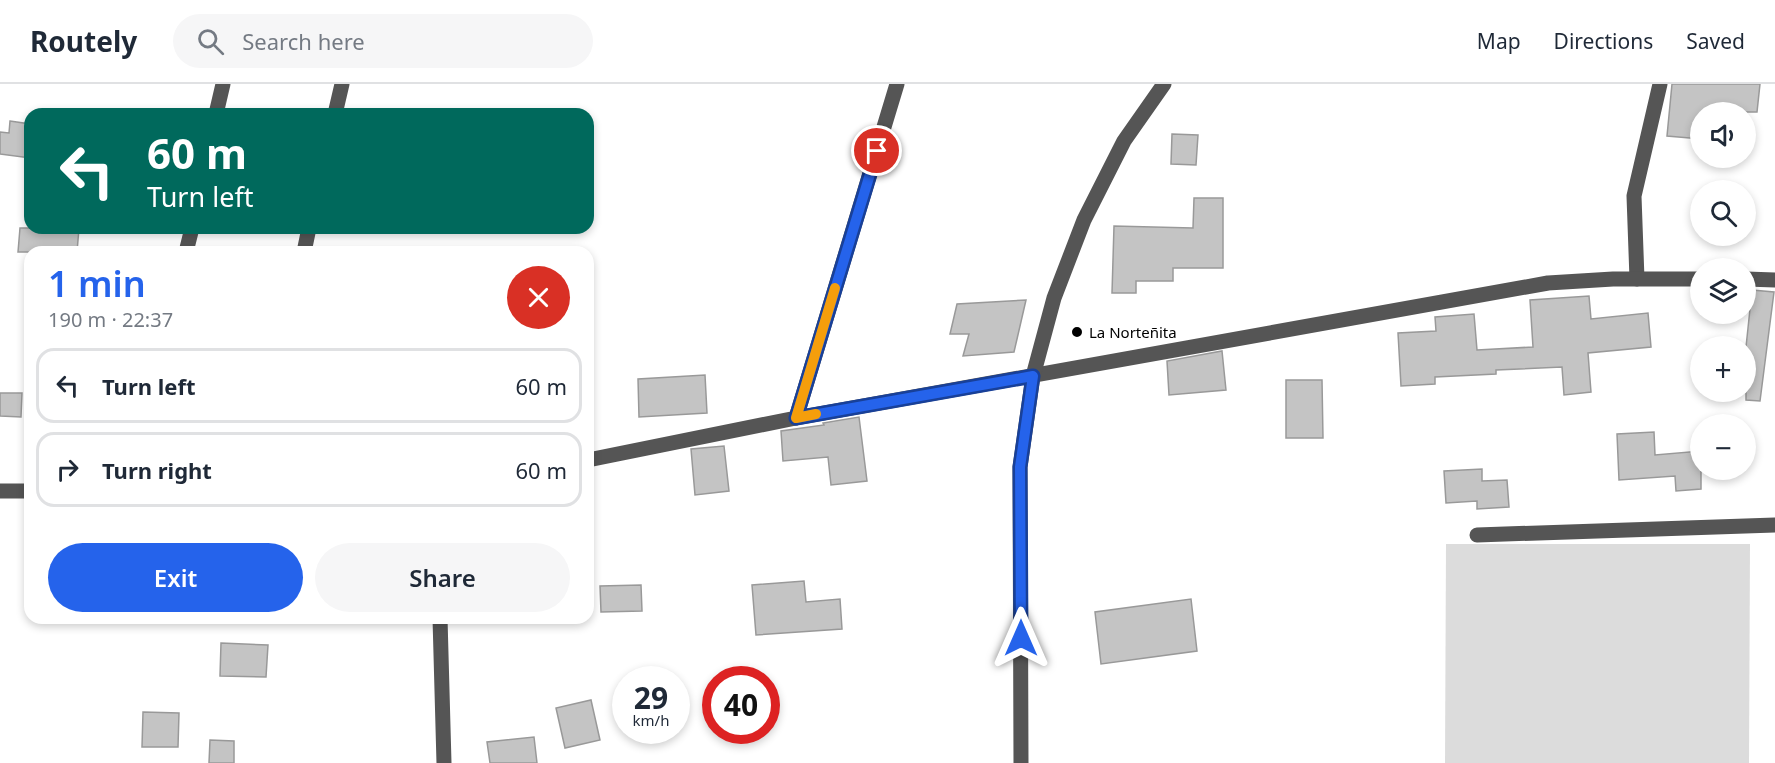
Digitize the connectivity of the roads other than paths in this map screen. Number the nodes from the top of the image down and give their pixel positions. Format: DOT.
graph roads {
  1 [pos="223,84"];
  2 [pos="342,84"];
  3 [pos="897,84"];
  4 [pos="1164,84"];
  5 [pos="1660,84"];
  6 [pos="217,108"];
  7 [pos="336,108"];
  8 [pos="1637,279"];
  9 [pos="1690,279"];
  10 [pos="1756,279"];
  11 [pos="1775,280"];
  12 [pos="1033,376"];
  13 [pos="796,418"];
  14 [pos="594,459"];
  15 [pos="0,491"];
  16 [pos="24,491"];
  17 [pos="1775,525"];
  18 [pos="1477,535"];
  19 [pos="440,624"];
  20 [pos="444,763"];
  21 [pos="1021,763"];
  1 -- 6 [label="street"];
  2 -- 7 [label="street"];
  3 -- 13 [label="street"];
  4 -- 12 [label="street"];
  5 -- 8 [label="street"];
  8 -- 9 [label="street"];
  8 -- 12 [label="street"];
  10 -- 11 [label="street"];
  12 -- 13 [label="street"];
  12 -- 21 [label="street"];
  13 -- 14 [label="street"];
  15 -- 16 [label="street"];
  17 -- 18 [label="street"];
  19 -- 20 [label="street"];
}
